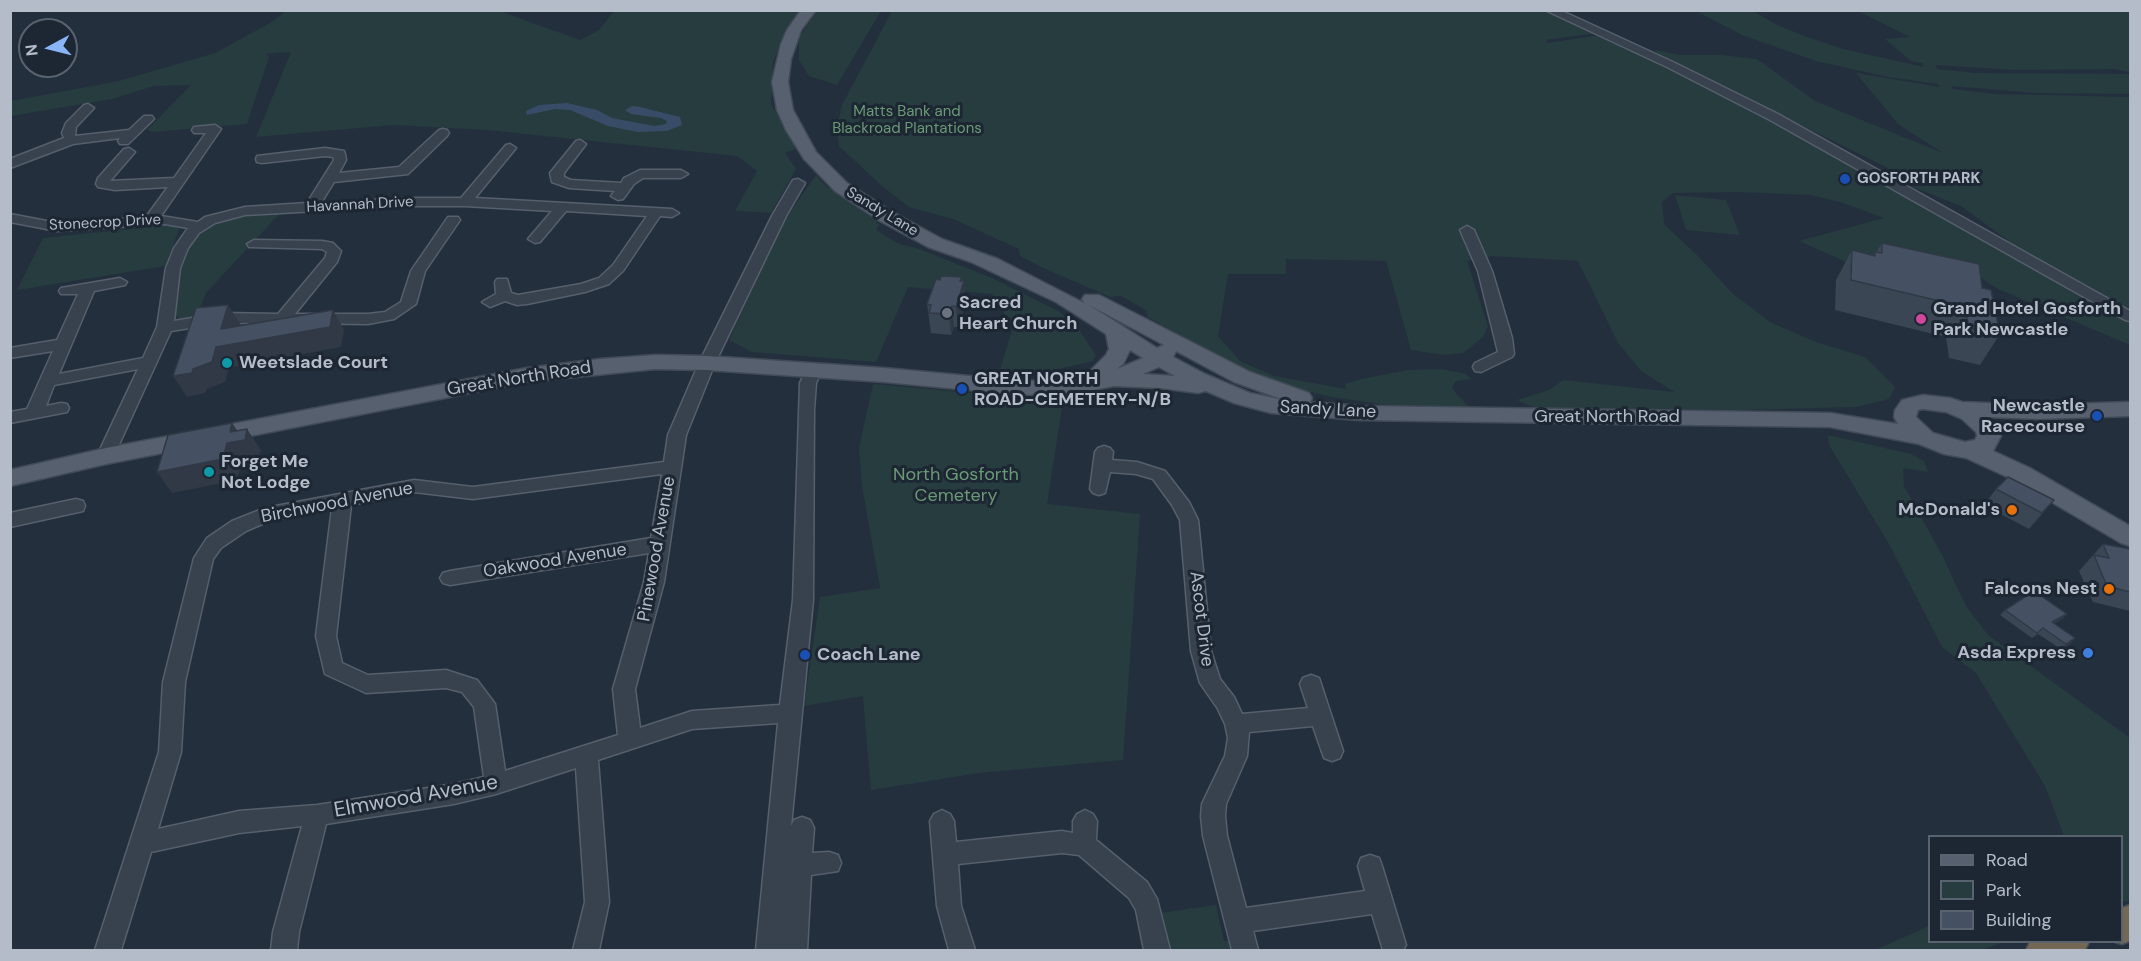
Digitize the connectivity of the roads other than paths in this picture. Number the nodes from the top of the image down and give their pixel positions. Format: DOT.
graph roads {
  1 [pos="808,10"];
  2 [pos="1550,10"];
  3 [pos="90,113"];
  4 [pos="148,119"];
  5 [pos="231,128"];
  6 [pos="215,129"];
  7 [pos="198,130"];
  8 [pos="132,133"];
  9 [pos="442,139"];
  10 [pos="71,140"];
  11 [pos="580,144"];
  12 [pos="508,155"];
  13 [pos="262,160"];
  14 [pos="10,164"];
  15 [pos="681,174"];
  16 [pos="330,178"];
  17 [pos="178,182"];
  18 [pos="798,183"];
  19 [pos="103,184"];
  20 [pos="624,187"];
  21 [pos="88,189"];
  22 [pos="465,202"];
  23 [pos="312,207"];
  24 [pos="562,207"];
  25 [pos="609,210"];
  26 [pos="656,212"];
  27 [pos="672,213"];
  28 [pos="10,218"];
  29 [pos="151,220"];
  30 [pos="200,226"];
  31 [pos="452,228"];
  32 [pos="1467,230"];
  33 [pos="551,241"];
  34 [pos="255,244"];
  35 [pos="978,259"];
  36 [pos="120,282"];
  37 [pos="88,287"];
  38 [pos="66,291"];
  39 [pos="499,293"];
  40 [pos="1094,300"];
  41 [pos="2130,317"];
  42 [pos="280,323"];
  43 [pos="165,327"];
  44 [pos="1115,330"];
  45 [pos="63,344"];
  46 [pos="10,353"];
  47 [pos="1158,353"];
  48 [pos="148,362"];
  49 [pos="707,363"];
  50 [pos="1481,367"];
  51 [pos="814,370"];
  52 [pos="1100,378"];
  53 [pos="48,381"];
  54 [pos="1220,390"];
  55 [pos="1316,402"];
  56 [pos="1910,405"];
  57 [pos="61,408"];
  58 [pos="1959,408"];
  59 [pos="2130,409"];
  60 [pos="2039,412"];
  61 [pos="34,413"];
  62 [pos="1385,413"];
  63 [pos="10,418"];
  64 [pos="1830,420"];
  65 [pos="1925,438"];
  66 [pos="1981,438"];
  67 [pos="106,456"];
  68 [pos="671,467"];
  69 [pos="10,478"];
  70 [pos="1099,489"];
  71 [pos="342,500"];
  72 [pos="76,507"];
  73 [pos="10,520"];
  74 [pos="2130,537"];
  75 [pos="660,544"];
  76 [pos="450,578"];
  77 [pos="1311,684"];
  78 [pos="789,713"];
  79 [pos="1320,716"];
  80 [pos="1236,724"];
  81 [pos="630,739"];
  82 [pos="1332,751"];
  83 [pos="586,753"];
  84 [pos="496,784"];
  85 [pos="318,815"];
  86 [pos="942,820"];
  87 [pos="1085,821"];
  88 [pos="802,828"];
  89 [pos="143,843"];
  90 [pos="1084,845"];
  91 [pos="945,854"];
  92 [pos="830,862"];
  93 [pos="800,866"];
  94 [pos="1370,866"];
  95 [pos="1381,902"];
  96 [pos="1238,921"];
  97 [pos="2067,943"];
  98 [pos="1393,945"];
  99 [pos="108,951"];
  100 [pos="284,951"];
  101 [pos="586,951"];
  102 [pos="769,951"];
  103 [pos="794,951"];
  104 [pos="962,951"];
  105 [pos="1157,951"];
  106 [pos="1245,951"];
  107 [pos="2046,951"];
  1 -- 35 [label="main road, Sandy Lane"];
  2 -- 41 [label="street"];
  3 -- 10 [label="street"];
  4 -- 8 [label="street"];
  5 -- 6 [label="street"];
  6 -- 7 [label="street"];
  6 -- 17 [label="street"];
  8 -- 10 [label="street"];
  8 -- 19 [label="street"];
  9 -- 16 [label="street"];
  10 -- 14 [label="street"];
  11 -- 20 [label="street"];
  12 -- 22 [label="street"];
  13 -- 16 [label="street"];
  15 -- 20 [label="street"];
  16 -- 23 [label="street"];
  17 -- 19 [label="street"];
  17 -- 29 [label="street"];
  18 -- 49 [label="street"];
  19 -- 21 [label="street"];
  20 -- 25 [label="street"];
  22 -- 23 [label="street, Havannah Drive"];
  22 -- 24 [label="street, Havannah Drive"];
  23 -- 30 [label="street, Havannah Drive"];
  24 -- 25 [label="street, Havannah Drive"];
  24 -- 33 [label="street"];
  25 -- 26 [label="street, Havannah Drive"];
  26 -- 27 [label="street, Havannah Drive"];
  26 -- 39 [label="street"];
  28 -- 29 [label="street, Stonecrop Drive"];
  29 -- 30 [label="street, Stonecrop Drive"];
  30 -- 43 [label="street, Havannah Drive"];
  31 -- 42 [label="street"];
  32 -- 50 [label="street"];
  34 -- 42 [label="street"];
  35 -- 40 [label="main road, Sandy Lane"];
  35 -- 44 [label="main road, Sandy Lane"];
  36 -- 37 [label="street"];
  37 -- 38 [label="street"];
  37 -- 45 [label="street"];
  40 -- 47 [label="main road"];
  40 -- 55 [label="main road, Sandy Lane"];
  42 -- 43 [label="street"];
  43 -- 48 [label="street, Havannah Drive"];
  44 -- 47 [label="main road, Sandy Lane"];
  44 -- 52 [label="main road"];
  45 -- 46 [label="street"];
  45 -- 53 [label="street"];
  47 -- 52 [label="main road"];
  47 -- 54 [label="main road, Sandy Lane"];
  47 -- 55 [label="main road"];
  48 -- 53 [label="street"];
  48 -- 67 [label="street, Havannah Drive"];
  49 -- 51 [label="main road, Great North Road"];
  49 -- 67 [label="main road, Great North Road"];
  49 -- 68 [label="street, Pinewood Avenue"];
  51 -- 52 [label="main road, Great North Road"];
  51 -- 78 [label="street"];
  52 -- 54 [label="main road"];
  53 -- 61 [label="street"];
  54 -- 62 [label="main road, Sandy Lane"];
  55 -- 62 [label="main road, Sandy Lane"];
  56 -- 58 [label="main road"];
  56 -- 64 [label="main road"];
  56 -- 65 [label="main road"];
  57 -- 61 [label="street"];
  58 -- 60 [label="main road"];
  58 -- 66 [label="main road"];
  59 -- 60 [label="main road"];
  60 -- 66 [label="main road"];
  61 -- 63 [label="street"];
  62 -- 64 [label="main road, Great North Road"];
  64 -- 65 [label="main road"];
  65 -- 66 [label="main road"];
  66 -- 74 [label="main road"];
  67 -- 69 [label="main road, Great North Road"];
  68 -- 71 [label="street, Birchwood Avenue"];
  68 -- 75 [label="street, Pinewood Avenue"];
  70 -- 80 [label="street, Ascot Drive"];
  71 -- 84 [label="street"];
  71 -- 89 [label="street, Birchwood Avenue"];
  72 -- 73 [label="street"];
  75 -- 76 [label="street, Oakwood Avenue"];
  75 -- 81 [label="street, Pinewood Avenue"];
  77 -- 79 [label="street"];
  78 -- 81 [label="street, Elmwood Avenue"];
  78 -- 102 [label="street"];
  79 -- 80 [label="street"];
  79 -- 82 [label="street"];
  80 -- 96 [label="street, Ascot Drive"];
  81 -- 83 [label="street, Elmwood Avenue"];
  83 -- 84 [label="street, Elmwood Avenue"];
  83 -- 101 [label="street"];
  84 -- 85 [label="street, Elmwood Avenue"];
  85 -- 89 [label="street, Elmwood Avenue"];
  85 -- 100 [label="street"];
  86 -- 91 [label="street"];
  87 -- 90 [label="street"];
  88 -- 93 [label="street"];
  89 -- 99 [label="street, Birchwood Avenue"];
  90 -- 91 [label="street"];
  90 -- 105 [label="street"];
  91 -- 104 [label="street"];
  92 -- 93 [label="street"];
  93 -- 103 [label="street"];
  94 -- 95 [label="street"];
  95 -- 96 [label="street"];
  95 -- 98 [label="street"];
  96 -- 106 [label="street, Ascot Drive"];
  97 -- 107 [label="highway"];
}
